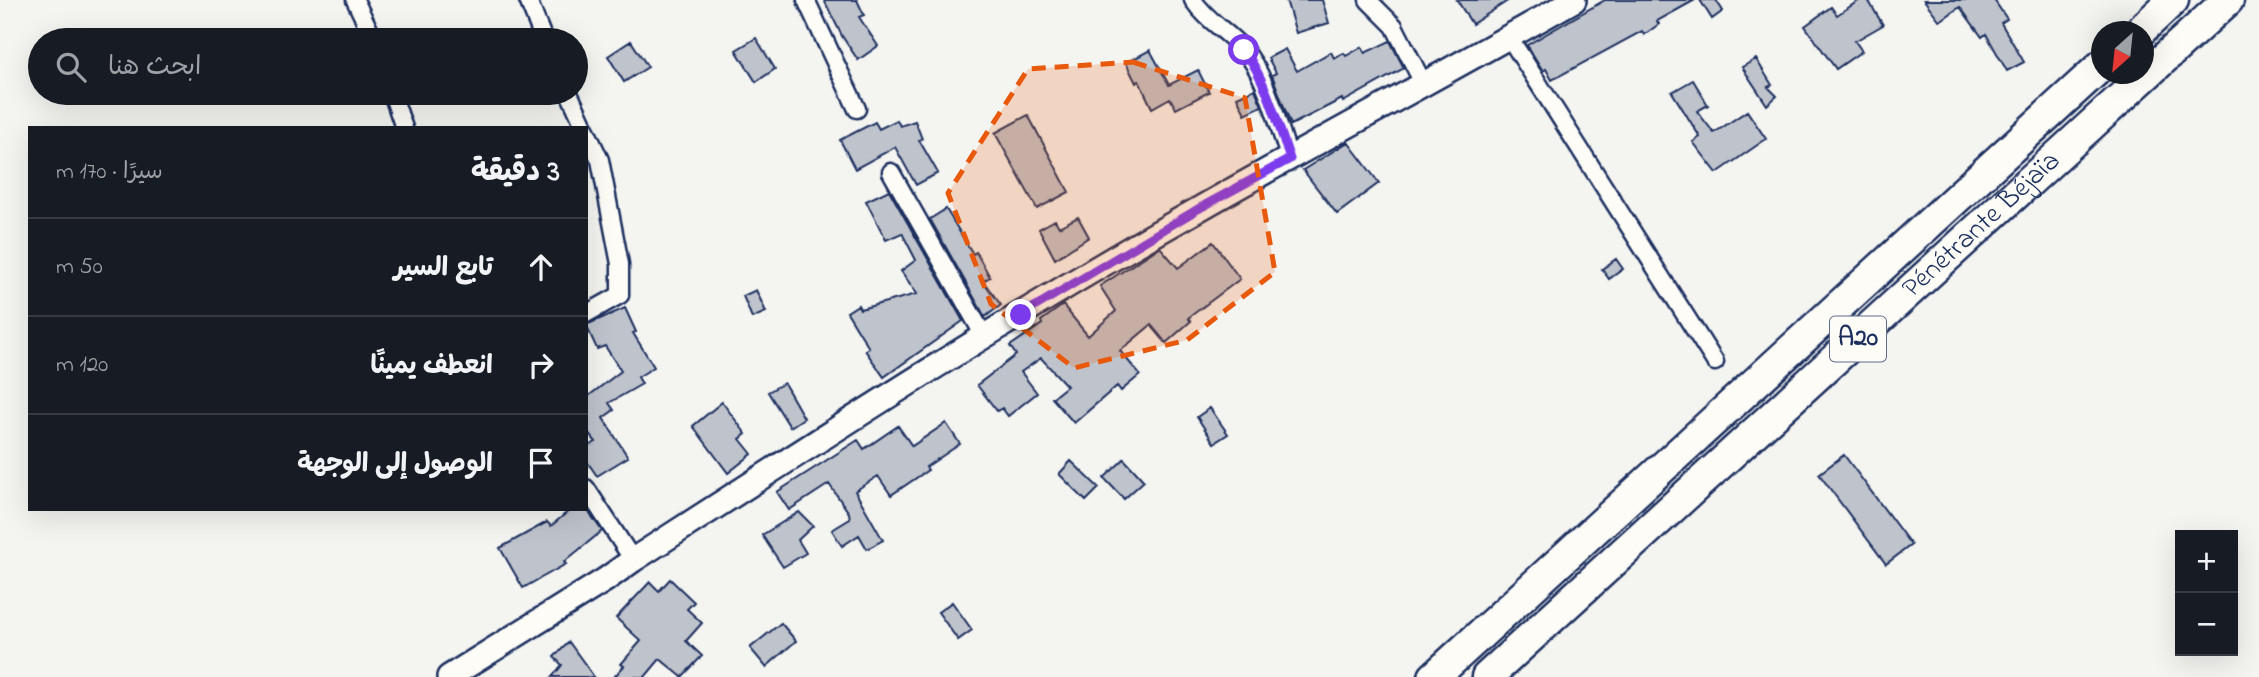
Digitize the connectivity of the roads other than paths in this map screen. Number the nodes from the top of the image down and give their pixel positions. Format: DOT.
graph roads {
  1 [pos="355,0"];
  2 [pos="528,0"];
  3 [pos="806,0"];
  4 [pos="1193,0"];
  5 [pos="1368,0"];
  6 [pos="1574,0"];
  7 [pos="2173,0"];
  8 [pos="2228,0"];
  9 [pos="2151,21"];
  10 [pos="368,28"];
  11 [pos="539,28"];
  12 [pos="1509,37"];
  13 [pos="2091,75"];
  14 [pos="1424,85"];
  15 [pos="396,105"];
  16 [pos="575,105"];
  17 [pos="858,109"];
  18 [pos="403,126"];
  19 [pos="585,126"];
  20 [pos="588,133"];
  21 [pos="1290,159"];
  22 [pos="891,172"];
  23 [pos="588,313"];
  24 [pos="984,336"];
  25 [pos="1715,362"];
  26 [pos="588,491"];
  27 [pos="633,560"];
  28 [pos="449,677"];
  29 [pos="1434,677"];
  30 [pos="1487,677"];
  1 -- 10 [label="street"];
  2 -- 11 [label="street"];
  3 -- 17 [label="street"];
  4 -- 21 [label="street"];
  5 -- 14 [label="street"];
  6 -- 12 [label="main road"];
  7 -- 9 [label="highway"];
  8 -- 30 [label="highway, Pénétrante Béjaïa / A20"];
  12 -- 14 [label="main road"];
  12 -- 25 [label="street"];
  13 -- 29 [label="highway, Pénétrante Béjaïa / A20"];
  14 -- 21 [label="main road"];
  15 -- 18 [label="street"];
  16 -- 19 [label="street"];
  20 -- 23 [label="street"];
  21 -- 24 [label="main road"];
  22 -- 24 [label="street"];
  24 -- 27 [label="main road"];
  26 -- 27 [label="street"];
  27 -- 28 [label="main road"];
}
